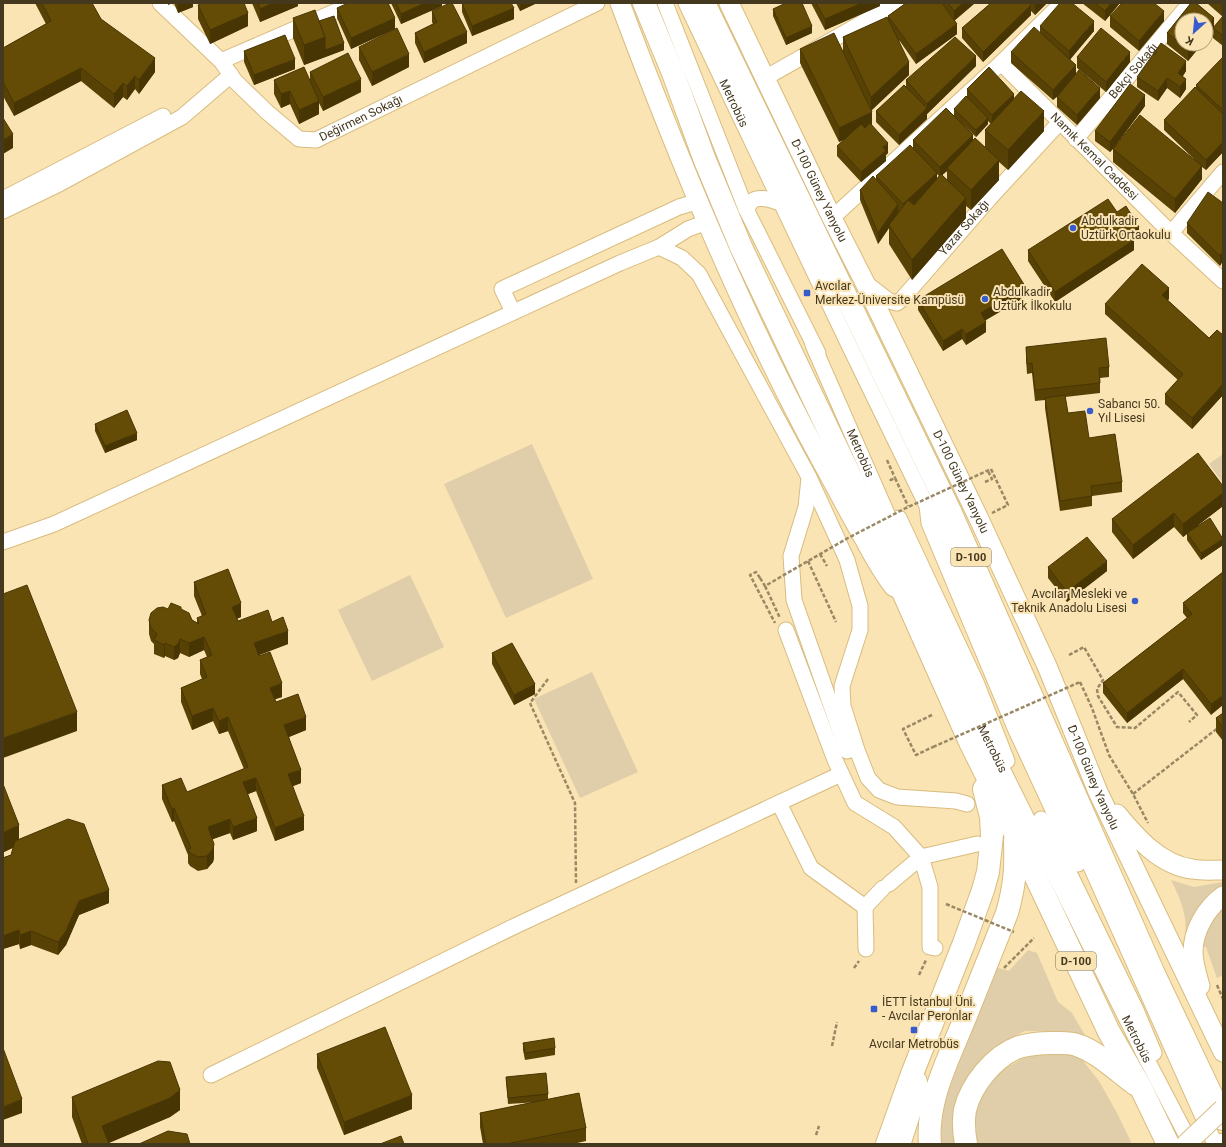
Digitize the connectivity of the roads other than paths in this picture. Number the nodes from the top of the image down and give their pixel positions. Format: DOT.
graph roads {
  1 [pos="160,3"];
  2 [pos="355,3"];
  3 [pos="597,3"];
  4 [pos="620,3"];
  5 [pos="644,3"];
  6 [pos="665,3"];
  7 [pos="686,3"];
  8 [pos="704,3"];
  9 [pos="730,3"];
  10 [pos="897,3"];
  11 [pos="1062,3"];
  12 [pos="1190,3"];
  13 [pos="221,61"];
  14 [pos="1001,64"];
  15 [pos="231,75"];
  16 [pos="765,78"];
  17 [pos="213,90"];
  18 [pos="1059,123"];
  19 [pos="1076,139"];
  20 [pos="1223,172"];
  21 [pos="3,199"];
  22 [pos="698,201"];
  23 [pos="781,203"];
  24 [pos="746,209"];
  25 [pos="3,211"];
  26 [pos="832,218"];
  27 [pos="708,222"];
  28 [pos="1171,233"];
  29 [pos="659,247"];
  30 [pos="864,281"];
  31 [pos="1223,281"];
  32 [pos="513,312"];
  33 [pos="813,345"];
  34 [pos="809,477"];
  35 [pos="927,506"];
  36 [pos="3,542"];
  37 [pos="911,610"];
  38 [pos="786,630"];
  39 [pos="1015,728"];
  40 [pos="970,742"];
  41 [pos="841,774"];
  42 [pos="1098,792"];
  43 [pos="779,803"];
  44 [pos="1062,828"];
  45 [pos="1015,833"];
  46 [pos="977,844"];
  47 [pos="921,857"];
  48 [pos="1223,870"];
  49 [pos="1223,896"];
  50 [pos="865,907"];
  51 [pos="866,948"];
  52 [pos="935,948"];
  53 [pos="1204,1013"];
  54 [pos="1223,1052"];
  55 [pos="912,1074"];
  56 [pos="211,1075"];
  57 [pos="1141,1088"];
  58 [pos="1223,1109"];
  59 [pos="1223,1119"];
  60 [pos="887,1144"];
  61 [pos="903,1144"];
  62 [pos="930,1144"];
  63 [pos="966,1144"];
  64 [pos="1168,1144"];
  65 [pos="1186,1144"];
  66 [pos="1191,1144"];
  67 [pos="1194,1144"];
  68 [pos="1214,1144"];
  1 -- 13 [label="street, Değirmen Sokağı"];
  2 -- 13 [label="street"];
  3 -- 15 [label="street, Değirmen Sokağı"];
  4 -- 22 [label="main road"];
  5 -- 37 [label="highway, D-100"];
  6 -- 24 [label="street, Metrobüs"];
  7 -- 23 [label="street, Metrobüs"];
  8 -- 59 [label="highway, D-100"];
  9 -- 16 [label="main road, D-100 Güney Yanyolu"];
  10 -- 16 [label="street"];
  11 -- 14 [label="street"];
  12 -- 19 [label="street, Bekçi Sokağı"];
  13 -- 15 [label="street, Değirmen Sokağı"];
  14 -- 18 [label="street, Namık Kemal Caddesi"];
  14 -- 26 [label="street"];
  15 -- 17 [label="street"];
  16 -- 26 [label="main road, D-100 Güney Yanyolu"];
  17 -- 21 [label="street"];
  17 -- 25 [label="street"];
  18 -- 19 [label="street, Namık Kemal Caddesi"];
  18 -- 30 [label="street, Yazar Sokağı"];
  19 -- 28 [label="street, Namık Kemal Caddesi"];
  20 -- 28 [label="street"];
  22 -- 27 [label="main road"];
  22 -- 32 [label="street"];
  23 -- 24 [label="street"];
  23 -- 35 [label="street, Metrobüs"];
  24 -- 33 [label="street, Metrobüs"];
  26 -- 30 [label="main road, D-100 Güney Yanyolu"];
  27 -- 29 [label="street"];
  27 -- 37 [label="main road"];
  28 -- 31 [label="street, Namık Kemal Caddesi"];
  29 -- 32 [label="street"];
  29 -- 34 [label="street"];
  30 -- 42 [label="main road, D-100 Güney Yanyolu"];
  32 -- 36 [label="street"];
  33 -- 39 [label="street, Metrobüs"];
  33 -- 66 [label="street, Metrobüs"];
  34 -- 34 [label="street"];
  35 -- 39 [label="street, Metrobüs"];
  35 -- 68 [label="street, Metrobüs"];
  37 -- 40 [label="highway, D-100"];
  38 -- 41 [label="street"];
  39 -- 44 [label="street, Metrobüs"];
  40 -- 45 [label="highway, D-100"];
  40 -- 55 [label="highway"];
  41 -- 43 [label="street"];
  41 -- 47 [label="street"];
  42 -- 48 [label="main road"];
  42 -- 53 [label="main road, D-100 Güney Yanyolu"];
  43 -- 50 [label="street"];
  43 -- 56 [label="street"];
  44 -- 67 [label="street, Metrobüs"];
  44 -- 68 [label="street, Metrobüs"];
  45 -- 57 [label="highway, D-100"];
  45 -- 62 [label="highway"];
  46 -- 47 [label="street"];
  47 -- 50 [label="street"];
  47 -- 52 [label="street"];
  49 -- 53 [label="main road"];
  50 -- 51 [label="street"];
  53 -- 54 [label="main road, D-100 Güney Yanyolu"];
  55 -- 60 [label="highway"];
  55 -- 61 [label="street"];
  57 -- 63 [label="highway"];
  57 -- 64 [label="highway, D-100"];
  58 -- 65 [label="main road, bridge"];
}
